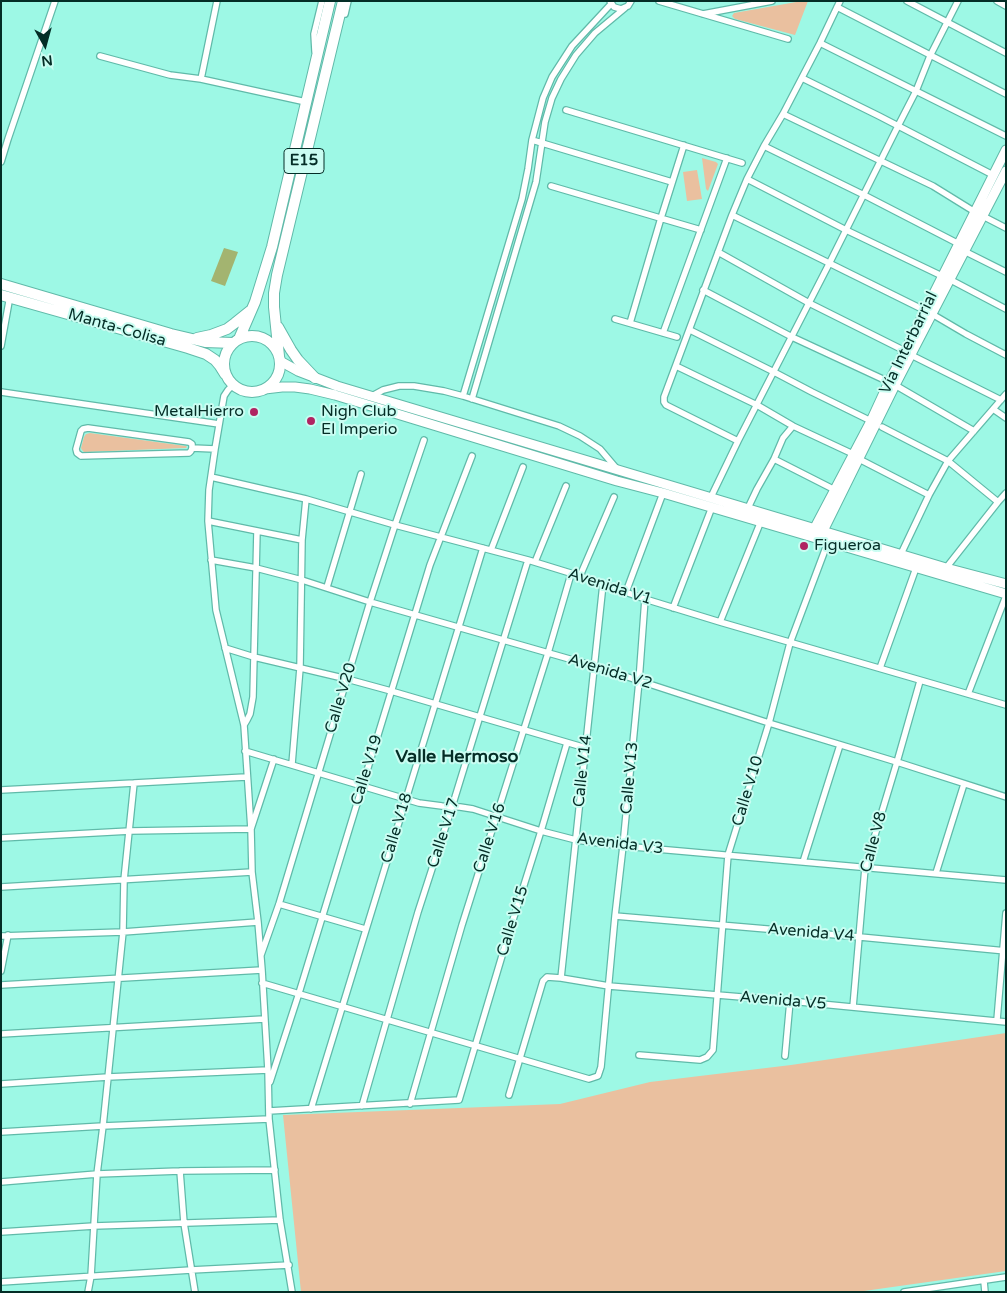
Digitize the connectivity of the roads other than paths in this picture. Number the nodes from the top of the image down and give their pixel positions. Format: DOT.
graph roads {
  1 [pos="56,1"];
  2 [pos="217,1"];
  3 [pos="322,1"];
  4 [pos="330,1"];
  5 [pos="343,1"];
  6 [pos="348,1"];
  7 [pos="631,1"];
  8 [pos="772,1"];
  9 [pos="907,1"];
  10 [pos="958,1"];
  11 [pos="997,1"];
  12 [pos="662,2"];
  13 [pos="610,3"];
  14 [pos="838,4"];
  15 [pos="1006,6"];
  16 [pos="624,8"];
  17 [pos="701,14"];
  18 [pos="948,23"];
  19 [pos="788,40"];
  20 [pos="820,43"];
  21 [pos="1006,53"];
  22 [pos="100,56"];
  23 [pos="930,56"];
  24 [pos="316,63"];
  25 [pos="328,65"];
  26 [pos="802,78"];
  27 [pos="200,79"];
  28 [pos="916,91"];
  29 [pos="1006,94"];
  30 [pos="306,102"];
  31 [pos="566,110"];
  32 [pos="782,114"];
  33 [pos="898,126"];
  34 [pos="1006,136"];
  35 [pos="532,140"];
  36 [pos="542,143"];
  37 [pos="684,145"];
  38 [pos="764,146"];
  39 [pos="1006,150"];
  40 [pos="727,158"];
  41 [pos="881,160"];
  42 [pos="1,162"];
  43 [pos="742,163"];
  44 [pos="1006,171"];
  45 [pos="289,175"];
  46 [pos="993,175"];
  47 [pos="300,177"];
  48 [pos="748,179"];
  49 [pos="672,182"];
  50 [pos="1003,184"];
  51 [pos="551,186"];
  52 [pos="864,195"];
  53 [pos="979,214"];
  54 [pos="732,215"];
  55 [pos="660,218"];
  56 [pos="1006,228"];
  57 [pos="701,230"];
  58 [pos="846,230"];
  59 [pos="961,248"];
  60 [pos="718,252"];
  61 [pos="829,264"];
  62 [pos="1006,272"];
  63 [pos="946,278"];
  64 [pos="6,285"];
  65 [pos="703,290"];
  66 [pos="5,296"];
  67 [pos="809,303"];
  68 [pos="253,308"];
  69 [pos="1006,309"];
  70 [pos="928,312"];
  71 [pos="615,319"];
  72 [pos="276,321"];
  73 [pos="630,323"];
  74 [pos="690,330"];
  75 [pos="663,333"];
  76 [pos="677,337"];
  77 [pos="792,337"];
  78 [pos="191,339"];
  79 [pos="236,341"];
  80 [pos="1,346"];
  81 [pos="908,353"];
  82 [pos="1006,355"];
  83 [pos="280,359"];
  84 [pos="676,366"];
  85 [pos="774,372"];
  86 [pos="225,374"];
  87 [pos="315,378"];
  88 [pos="892,383"];
  89 [pos="233,385"];
  90 [pos="265,389"];
  91 [pos="1,392"];
  92 [pos="1006,394"];
  93 [pos="372,396"];
  94 [pos="463,396"];
  95 [pos="472,399"];
  96 [pos="1001,400"];
  97 [pos="757,405"];
  98 [pos="994,409"];
  99 [pos="1006,418"];
  100 [pos="871,421"];
  101 [pos="219,424"];
  102 [pos="793,426"];
  103 [pos="882,427"];
  104 [pos="974,431"];
  105 [pos="424,440"];
  106 [pos="738,440"];
  107 [pos="192,448"];
  108 [pos="215,449"];
  109 [pos="472,456"];
  110 [pos="856,457"];
  111 [pos="774,459"];
  112 [pos="948,462"];
  113 [pos="523,467"];
  114 [pos="618,470"];
  115 [pos="361,474"];
  116 [pos="211,477"];
  117 [pos="566,486"];
  118 [pos="835,490"];
  119 [pos="663,493"];
  120 [pos="1006,493"];
  121 [pos="929,495"];
  122 [pos="614,497"];
  123 [pos="306,499"];
  124 [pos="712,502"];
  125 [pos="998,502"];
  126 [pos="748,508"];
  127 [pos="350,512"];
  128 [pos="208,521"];
  129 [pos="761,521"];
  130 [pos="395,524"];
  131 [pos="257,531"];
  132 [pos="819,535"];
  133 [pos="440,536"];
  134 [pos="302,540"];
  135 [pos="483,548"];
  136 [pos="491,550"];
  137 [pos="901,554"];
  138 [pos="211,560"];
  139 [pos="528,560"];
  140 [pos="535,562"];
  141 [pos="256,568"];
  142 [pos="916,568"];
  143 [pos="946,568"];
  144 [pos="571,574"];
  145 [pos="580,576"];
  146 [pos="302,580"];
  147 [pos="603,584"];
  148 [pos="1006,584"];
  149 [pos="327,587"];
  150 [pos="626,592"];
  151 [pos="1006,595"];
  152 [pos="645,598"];
  153 [pos="370,602"];
  154 [pos="674,608"];
  155 [pos="414,615"];
  156 [pos="720,622"];
  157 [pos="459,627"];
  158 [pos="504,640"];
  159 [pos="790,643"];
  160 [pos="225,648"];
  161 [pos="548,653"];
  162 [pos="254,657"];
  163 [pos="594,666"];
  164 [pos="300,668"];
  165 [pos="880,668"];
  166 [pos="347,679"];
  167 [pos="639,681"];
  168 [pos="920,681"];
  169 [pos="391,691"];
  170 [pos="968,694"];
  171 [pos="435,704"];
  172 [pos="1006,705"];
  173 [pos="480,717"];
  174 [pos="769,723"];
  175 [pos="244,724"];
  176 [pos="524,730"];
  177 [pos="567,743"];
  178 [pos="840,745"];
  179 [pos="586,748"];
  180 [pos="245,751"];
  181 [pos="274,759"];
  182 [pos="897,762"];
  183 [pos="292,764"];
  184 [pos="319,772"];
  185 [pos="246,777"];
  186 [pos="134,783"];
  187 [pos="964,784"];
  188 [pos="362,786"];
  189 [pos="1,790"];
  190 [pos="1006,797"];
  191 [pos="406,799"];
  192 [pos="452,807"];
  193 [pos="497,817"];
  194 [pos="251,829"];
  195 [pos="130,831"];
  196 [pos="541,831"];
  197 [pos="1,838"];
  198 [pos="576,840"];
  199 [pos="623,846"];
  200 [pos="728,855"];
  201 [pos="803,862"];
  202 [pos="865,868"];
  203 [pos="252,872"];
  204 [pos="936,873"];
  205 [pos="124,880"];
  206 [pos="1006,880"];
  207 [pos="1,886"];
  208 [pos="279,904"];
  209 [pos="1006,913"];
  210 [pos="615,916"];
  211 [pos="322,917"];
  212 [pos="258,922"];
  213 [pos="723,925"];
  214 [pos="365,930"];
  215 [pos="123,932"];
  216 [pos="4,936"];
  217 [pos="860,937"];
  218 [pos="1004,951"];
  219 [pos="260,958"];
  220 [pos="1,970"];
  221 [pos="262,970"];
  222 [pos="118,978"];
  223 [pos="561,978"];
  224 [pos="262,983"];
  225 [pos="1,985"];
  226 [pos="609,986"];
  227 [pos="299,993"];
  228 [pos="717,995"];
  229 [pos="790,1001"];
  230 [pos="343,1006"];
  231 [pos="853,1007"];
  232 [pos="264,1019"];
  233 [pos="387,1019"];
  234 [pos="997,1020"];
  235 [pos="1006,1022"];
  236 [pos="112,1028"];
  237 [pos="432,1033"];
  238 [pos="1,1034"];
  239 [pos="476,1045"];
  240 [pos="639,1056"];
  241 [pos="785,1056"];
  242 [pos="520,1058"];
  243 [pos="268,1070"];
  244 [pos="108,1077"];
  245 [pos="1,1084"];
  246 [pos="268,1087"];
  247 [pos="509,1095"];
  248 [pos="410,1104"];
  249 [pos="362,1106"];
  250 [pos="311,1109"];
  251 [pos="269,1111"];
  252 [pos="269,1118"];
  253 [pos="103,1126"];
  254 [pos="1,1132"];
  255 [pos="275,1170"];
  256 [pos="180,1171"];
  257 [pos="97,1174"];
  258 [pos="1,1182"];
  259 [pos="280,1220"];
  260 [pos="184,1223"];
  261 [pos="94,1226"];
  262 [pos="1,1232"];
  263 [pos="289,1265"];
  264 [pos="191,1270"];
  265 [pos="90,1276"];
  266 [pos="1006,1278"];
  267 [pos="984,1281"];
  268 [pos="1,1282"];
  269 [pos="88,1292"];
  270 [pos="195,1292"];
  271 [pos="292,1292"];
  272 [pos="906,1292"];
  273 [pos="986,1292"];
  1 -- 42 [label="street"];
  2 -- 27 [label="street"];
  3 -- 24 [label="street"];
  4 -- 24 [label="highway, E15"];
  5 -- 25 [label="highway, E15"];
  6 -- 25 [label="street"];
  7 -- 16 [label="street"];
  8 -- 17 [label="street"];
  9 -- 18 [label="street"];
  10 -- 18 [label="street"];
  11 -- 15 [label="street"];
  12 -- 17 [label="street"];
  13 -- 16 [label="street"];
  13 -- 35 [label="street"];
  14 -- 20 [label="street"];
  14 -- 23 [label="street"];
  16 -- 36 [label="street"];
  17 -- 19 [label="street"];
  18 -- 21 [label="street"];
  18 -- 23 [label="street"];
  20 -- 26 [label="street"];
  20 -- 28 [label="street"];
  22 -- 27 [label="street"];
  23 -- 28 [label="street"];
  23 -- 29 [label="street"];
  24 -- 25 [label="highway"];
  24 -- 30 [label="highway, E15"];
  25 -- 47 [label="highway, E15"];
  26 -- 32 [label="street"];
  26 -- 33 [label="street"];
  27 -- 30 [label="street"];
  28 -- 33 [label="street"];
  28 -- 34 [label="street"];
  30 -- 45 [label="highway, E15"];
  31 -- 37 [label="street"];
  32 -- 38 [label="street"];
  32 -- 41 [label="street"];
  33 -- 41 [label="street"];
  33 -- 46 [label="street"];
  35 -- 36 [label="street"];
  35 -- 94 [label="street"];
  36 -- 49 [label="street"];
  36 -- 95 [label="street"];
  37 -- 40 [label="street"];
  37 -- 49 [label="street"];
  38 -- 48 [label="street"];
  38 -- 52 [label="street"];
  39 -- 46 [label="main road, Vía Interbarrial"];
  40 -- 43 [label="street"];
  40 -- 57 [label="street"];
  41 -- 52 [label="street"];
  41 -- 53 [label="street"];
  44 -- 50 [label="main road, Vía Interbarrial"];
  45 -- 47 [label="highway"];
  45 -- 68 [label="highway, E15"];
  46 -- 53 [label="main road, Vía Interbarrial"];
  47 -- 72 [label="highway, E15"];
  48 -- 54 [label="street"];
  48 -- 58 [label="street"];
  49 -- 55 [label="street"];
  50 -- 53 [label="main road, Vía Interbarrial"];
  51 -- 55 [label="street"];
  52 -- 58 [label="street"];
  52 -- 59 [label="street"];
  53 -- 56 [label="street"];
  53 -- 59 [label="main road, Vía Interbarrial"];
  54 -- 60 [label="street"];
  54 -- 61 [label="street"];
  55 -- 57 [label="street"];
  55 -- 73 [label="street"];
  57 -- 75 [label="street"];
  58 -- 61 [label="street"];
  58 -- 63 [label="street"];
  59 -- 62 [label="street"];
  59 -- 63 [label="main road, Vía Interbarrial"];
  60 -- 65 [label="street"];
  60 -- 67 [label="street"];
  61 -- 67 [label="street"];
  61 -- 70 [label="street"];
  63 -- 69 [label="street"];
  63 -- 70 [label="main road, Vía Interbarrial"];
  64 -- 66 [label="street"];
  64 -- 78 [label="highway, Manta-Colisa"];
  65 -- 74 [label="street"];
  65 -- 77 [label="street"];
  66 -- 80 [label="street"];
  66 -- 86 [label="highway, Manta-Colisa"];
  67 -- 77 [label="street"];
  67 -- 81 [label="street"];
  68 -- 78 [label="highway"];
  68 -- 79 [label="highway, E15"];
  70 -- 81 [label="main road, Vía Interbarrial"];
  70 -- 82 [label="street"];
  71 -- 73 [label="street"];
  72 -- 83 [label="highway, E15"];
  72 -- 87 [label="highway"];
  73 -- 75 [label="street"];
  74 -- 84 [label="street"];
  74 -- 85 [label="street"];
  75 -- 76 [label="street"];
  77 -- 85 [label="street"];
  77 -- 88 [label="street"];
  78 -- 79 [label="highway, Manta-Colisa"];
  79 -- 83 [label="highway"];
  79 -- 86 [label="highway, E15"];
  81 -- 88 [label="main road, Vía Interbarrial"];
  81 -- 96 [label="street"];
  83 -- 87 [label="main road"];
  83 -- 90 [label="highway, E15"];
  84 -- 97 [label="street"];
  84 -- 106 [label="street"];
  85 -- 97 [label="street"];
  85 -- 100 [label="street"];
  86 -- 89 [label="highway"];
  87 -- 93 [label="main road"];
  88 -- 100 [label="main road, Vía Interbarrial"];
  88 -- 104 [label="street"];
  88 -- 110 [label="main road, Vía Interbarrial"];
  89 -- 90 [label="highway"];
  89 -- 101 [label="street"];
  90 -- 119 [label="main road"];
  91 -- 101 [label="street"];
  92 -- 96 [label="street"];
  93 -- 94 [label="street"];
  93 -- 114 [label="main road"];
  94 -- 95 [label="street"];
  95 -- 114 [label="street"];
  96 -- 98 [label="street"];
  97 -- 102 [label="street"];
  97 -- 106 [label="street"];
  98 -- 99 [label="street"];
  98 -- 104 [label="street"];
  100 -- 110 [label="main road, Vía Interbarrial"];
  101 -- 108 [label="street"];
  102 -- 110 [label="street"];
  102 -- 111 [label="street"];
  103 -- 112 [label="street"];
  104 -- 112 [label="street"];
  105 -- 130 [label="street, Calle V20"];
  106 -- 124 [label="street"];
  107 -- 107 [label="street"];
  107 -- 108 [label="street"];
  108 -- 116 [label="street"];
  109 -- 133 [label="street, Calle V19"];
  110 -- 118 [label="main road, Vía Interbarrial"];
  110 -- 121 [label="street"];
  110 -- 132 [label="main road, Vía Interbarrial"];
  111 -- 118 [label="street"];
  111 -- 126 [label="street"];
  112 -- 121 [label="street"];
  112 -- 125 [label="street"];
  113 -- 136 [label="street"];
  114 -- 124 [label="main road"];
  115 -- 127 [label="street"];
  116 -- 123 [label="street, Avenida V1"];
  116 -- 128 [label="street"];
  117 -- 140 [label="street"];
  118 -- 132 [label="main road, Vía Interbarrial"];
  119 -- 124 [label="main road"];
  119 -- 150 [label="street"];
  120 -- 125 [label="street"];
  121 -- 137 [label="street"];
  122 -- 145 [label="street"];
  123 -- 127 [label="street, Avenida V1"];
  123 -- 134 [label="street"];
  124 -- 126 [label="main road"];
  124 -- 129 [label="main road"];
  124 -- 154 [label="street"];
  125 -- 143 [label="street"];
  126 -- 132 [label="main road"];
  127 -- 130 [label="street, Avenida V1"];
  127 -- 149 [label="street"];
  128 -- 131 [label="street"];
  128 -- 138 [label="street"];
  129 -- 132 [label="main road"];
  129 -- 156 [label="street"];
  130 -- 133 [label="street, Avenida V1"];
  130 -- 153 [label="street, Calle V20"];
  131 -- 134 [label="street"];
  131 -- 141 [label="street"];
  132 -- 137 [label="main road"];
  132 -- 142 [label="main road"];
  132 -- 159 [label="street, Calle V10"];
  133 -- 135 [label="street, Avenida V1"];
  133 -- 155 [label="street, Calle V19"];
  134 -- 146 [label="street"];
  135 -- 136 [label="street, Avenida V1"];
  135 -- 157 [label="street, Calle V18"];
  136 -- 139 [label="street, Avenida V1"];
  137 -- 143 [label="main road"];
  138 -- 141 [label="street, Avenida V2"];
  138 -- 160 [label="street"];
  139 -- 140 [label="street, Avenida V1"];
  139 -- 158 [label="street, Calle V17"];
  140 -- 144 [label="street, Avenida V1"];
  141 -- 146 [label="street, Avenida V2"];
  141 -- 162 [label="street"];
  142 -- 151 [label="main road"];
  142 -- 165 [label="street"];
  143 -- 148 [label="main road"];
  144 -- 145 [label="street, Avenida V1"];
  144 -- 161 [label="street, Calle V16"];
  145 -- 147 [label="street, Avenida V1"];
  146 -- 149 [label="street, Avenida V2"];
  146 -- 164 [label="street"];
  147 -- 150 [label="street, Avenida V1"];
  147 -- 163 [label="street, Calle V14"];
  149 -- 153 [label="street, Avenida V2"];
  150 -- 152 [label="street, Avenida V1"];
  151 -- 170 [label="street"];
  152 -- 154 [label="street, Avenida V1"];
  152 -- 167 [label="street, Calle V13"];
  153 -- 155 [label="street, Avenida V2"];
  153 -- 166 [label="street, Calle V20"];
  154 -- 156 [label="street, Avenida V1"];
  155 -- 157 [label="street, Avenida V2"];
  155 -- 169 [label="street, Calle V19"];
  156 -- 159 [label="street, Avenida V1"];
  157 -- 158 [label="street, Avenida V2"];
  157 -- 171 [label="street, Calle V18"];
  158 -- 161 [label="street, Avenida V2"];
  158 -- 173 [label="street, Calle V17"];
  159 -- 165 [label="street, Avenida V1"];
  159 -- 174 [label="street, Calle V10"];
  160 -- 162 [label="street"];
  160 -- 175 [label="street"];
  161 -- 163 [label="street, Avenida V2"];
  161 -- 176 [label="street, Calle V16"];
  162 -- 164 [label="street"];
  162 -- 175 [label="street"];
  163 -- 167 [label="street, Avenida V2"];
  163 -- 179 [label="street, Calle V14"];
  164 -- 166 [label="street"];
  164 -- 183 [label="street"];
  165 -- 168 [label="street, Avenida V1"];
  166 -- 169 [label="street"];
  166 -- 184 [label="street, Calle V20"];
  167 -- 174 [label="street, Avenida V2"];
  167 -- 199 [label="street, Calle V13"];
  168 -- 170 [label="street, Avenida V1"];
  168 -- 182 [label="street, Calle V8"];
  169 -- 171 [label="street"];
  169 -- 188 [label="street, Calle V19"];
  170 -- 172 [label="street, Avenida V1"];
  171 -- 173 [label="street"];
  171 -- 191 [label="street, Calle V18"];
  173 -- 176 [label="street"];
  173 -- 192 [label="street, Calle V17"];
  174 -- 178 [label="street, Avenida V2"];
  174 -- 200 [label="street, Calle V10"];
  175 -- 180 [label="street"];
  176 -- 177 [label="street"];
  176 -- 193 [label="street, Calle V16"];
  177 -- 179 [label="street"];
  177 -- 196 [label="street, Calle V15"];
  178 -- 182 [label="street, Avenida V2"];
  178 -- 201 [label="street"];
  179 -- 198 [label="street, Calle V14"];
  180 -- 181 [label="street, Avenida V3"];
  180 -- 185 [label="street"];
  181 -- 183 [label="street, Avenida V3"];
  181 -- 194 [label="street"];
  182 -- 187 [label="street, Avenida V2"];
  182 -- 202 [label="street, Calle V8"];
  183 -- 184 [label="street, Avenida V3"];
  184 -- 188 [label="street, Avenida V3"];
  184 -- 208 [label="street, Calle V20"];
  185 -- 186 [label="street"];
  185 -- 194 [label="street"];
  186 -- 189 [label="street"];
  186 -- 195 [label="street"];
  187 -- 190 [label="street, Avenida V2"];
  187 -- 204 [label="street"];
  188 -- 191 [label="street, Avenida V3"];
  188 -- 211 [label="street, Calle V19"];
  191 -- 192 [label="street, Avenida V3"];
  191 -- 214 [label="street, Calle V18"];
  192 -- 193 [label="street, Avenida V3"];
  192 -- 233 [label="street, Calle V17"];
  193 -- 196 [label="street, Avenida V3"];
  193 -- 237 [label="street, Calle V16"];
  194 -- 195 [label="street"];
  194 -- 203 [label="street"];
  195 -- 197 [label="street"];
  195 -- 205 [label="street"];
  196 -- 198 [label="street, Avenida V3"];
  196 -- 239 [label="street, Calle V15"];
  198 -- 199 [label="street, Avenida V3"];
  198 -- 223 [label="street, Calle V14"];
  199 -- 200 [label="street, Avenida V3"];
  199 -- 210 [label="street, Calle V13"];
  200 -- 201 [label="street, Avenida V3"];
  200 -- 213 [label="street, Calle V10"];
  201 -- 202 [label="street, Avenida V3"];
  202 -- 204 [label="street, Avenida V3"];
  202 -- 217 [label="street, Calle V8"];
  203 -- 205 [label="street"];
  203 -- 212 [label="street"];
  204 -- 206 [label="street, Avenida V3"];
  205 -- 207 [label="street"];
  205 -- 215 [label="street"];
  208 -- 211 [label="street"];
  208 -- 219 [label="street, Calle V20"];
  209 -- 218 [label="street"];
  210 -- 213 [label="street, Avenida V4"];
  210 -- 226 [label="street, Calle V13"];
  211 -- 214 [label="street"];
  211 -- 227 [label="street, Calle V19"];
  212 -- 215 [label="street"];
  212 -- 219 [label="street"];
  213 -- 217 [label="street, Avenida V4"];
  213 -- 228 [label="street, Calle V10"];
  214 -- 230 [label="street, Calle V18"];
  215 -- 216 [label="street"];
  215 -- 222 [label="street"];
  216 -- 220 [label="street"];
  217 -- 218 [label="street, Avenida V4"];
  217 -- 231 [label="street, Calle V8"];
  218 -- 234 [label="street"];
  219 -- 221 [label="street"];
  221 -- 222 [label="street"];
  221 -- 224 [label="street"];
  222 -- 225 [label="street"];
  222 -- 236 [label="street"];
  223 -- 226 [label="street, Avenida V5"];
  223 -- 242 [label="street"];
  224 -- 227 [label="street"];
  224 -- 232 [label="street"];
  226 -- 228 [label="street, Avenida V5"];
  226 -- 242 [label="street, Calle V13"];
  227 -- 230 [label="street"];
  227 -- 246 [label="street, Calle V19"];
  228 -- 229 [label="street, Avenida V5"];
  228 -- 240 [label="street, Calle V10"];
  229 -- 231 [label="street, Avenida V5"];
  229 -- 241 [label="street"];
  230 -- 233 [label="street"];
  230 -- 250 [label="street, Calle V18"];
  231 -- 234 [label="street, Avenida V5"];
  232 -- 236 [label="street"];
  232 -- 243 [label="street"];
  233 -- 237 [label="street"];
  233 -- 249 [label="street, Calle V17"];
  234 -- 235 [label="street, Avenida V5"];
  236 -- 238 [label="street"];
  236 -- 244 [label="street"];
  237 -- 239 [label="street"];
  237 -- 248 [label="street, Calle V16"];
  239 -- 242 [label="street"];
  239 -- 248 [label="street, Calle V15"];
  242 -- 247 [label="street"];
  243 -- 244 [label="street"];
  243 -- 246 [label="street"];
  244 -- 245 [label="street"];
  244 -- 253 [label="street"];
  246 -- 251 [label="street"];
  248 -- 249 [label="street"];
  249 -- 250 [label="street"];
  250 -- 251 [label="street"];
  251 -- 252 [label="street"];
  252 -- 253 [label="street"];
  252 -- 255 [label="street"];
  253 -- 254 [label="street"];
  253 -- 257 [label="street"];
  255 -- 256 [label="street"];
  255 -- 259 [label="street"];
  256 -- 257 [label="street"];
  256 -- 260 [label="street"];
  257 -- 258 [label="street"];
  257 -- 261 [label="street"];
  259 -- 260 [label="street"];
  259 -- 263 [label="street"];
  260 -- 261 [label="street"];
  260 -- 264 [label="street"];
  261 -- 262 [label="street"];
  261 -- 265 [label="street"];
  263 -- 264 [label="street"];
  263 -- 271 [label="street"];
  264 -- 265 [label="street"];
  264 -- 270 [label="street"];
  265 -- 268 [label="street"];
  265 -- 269 [label="street"];
  266 -- 267 [label="street"];
  267 -- 272 [label="street"];
  267 -- 273 [label="street"];
}
